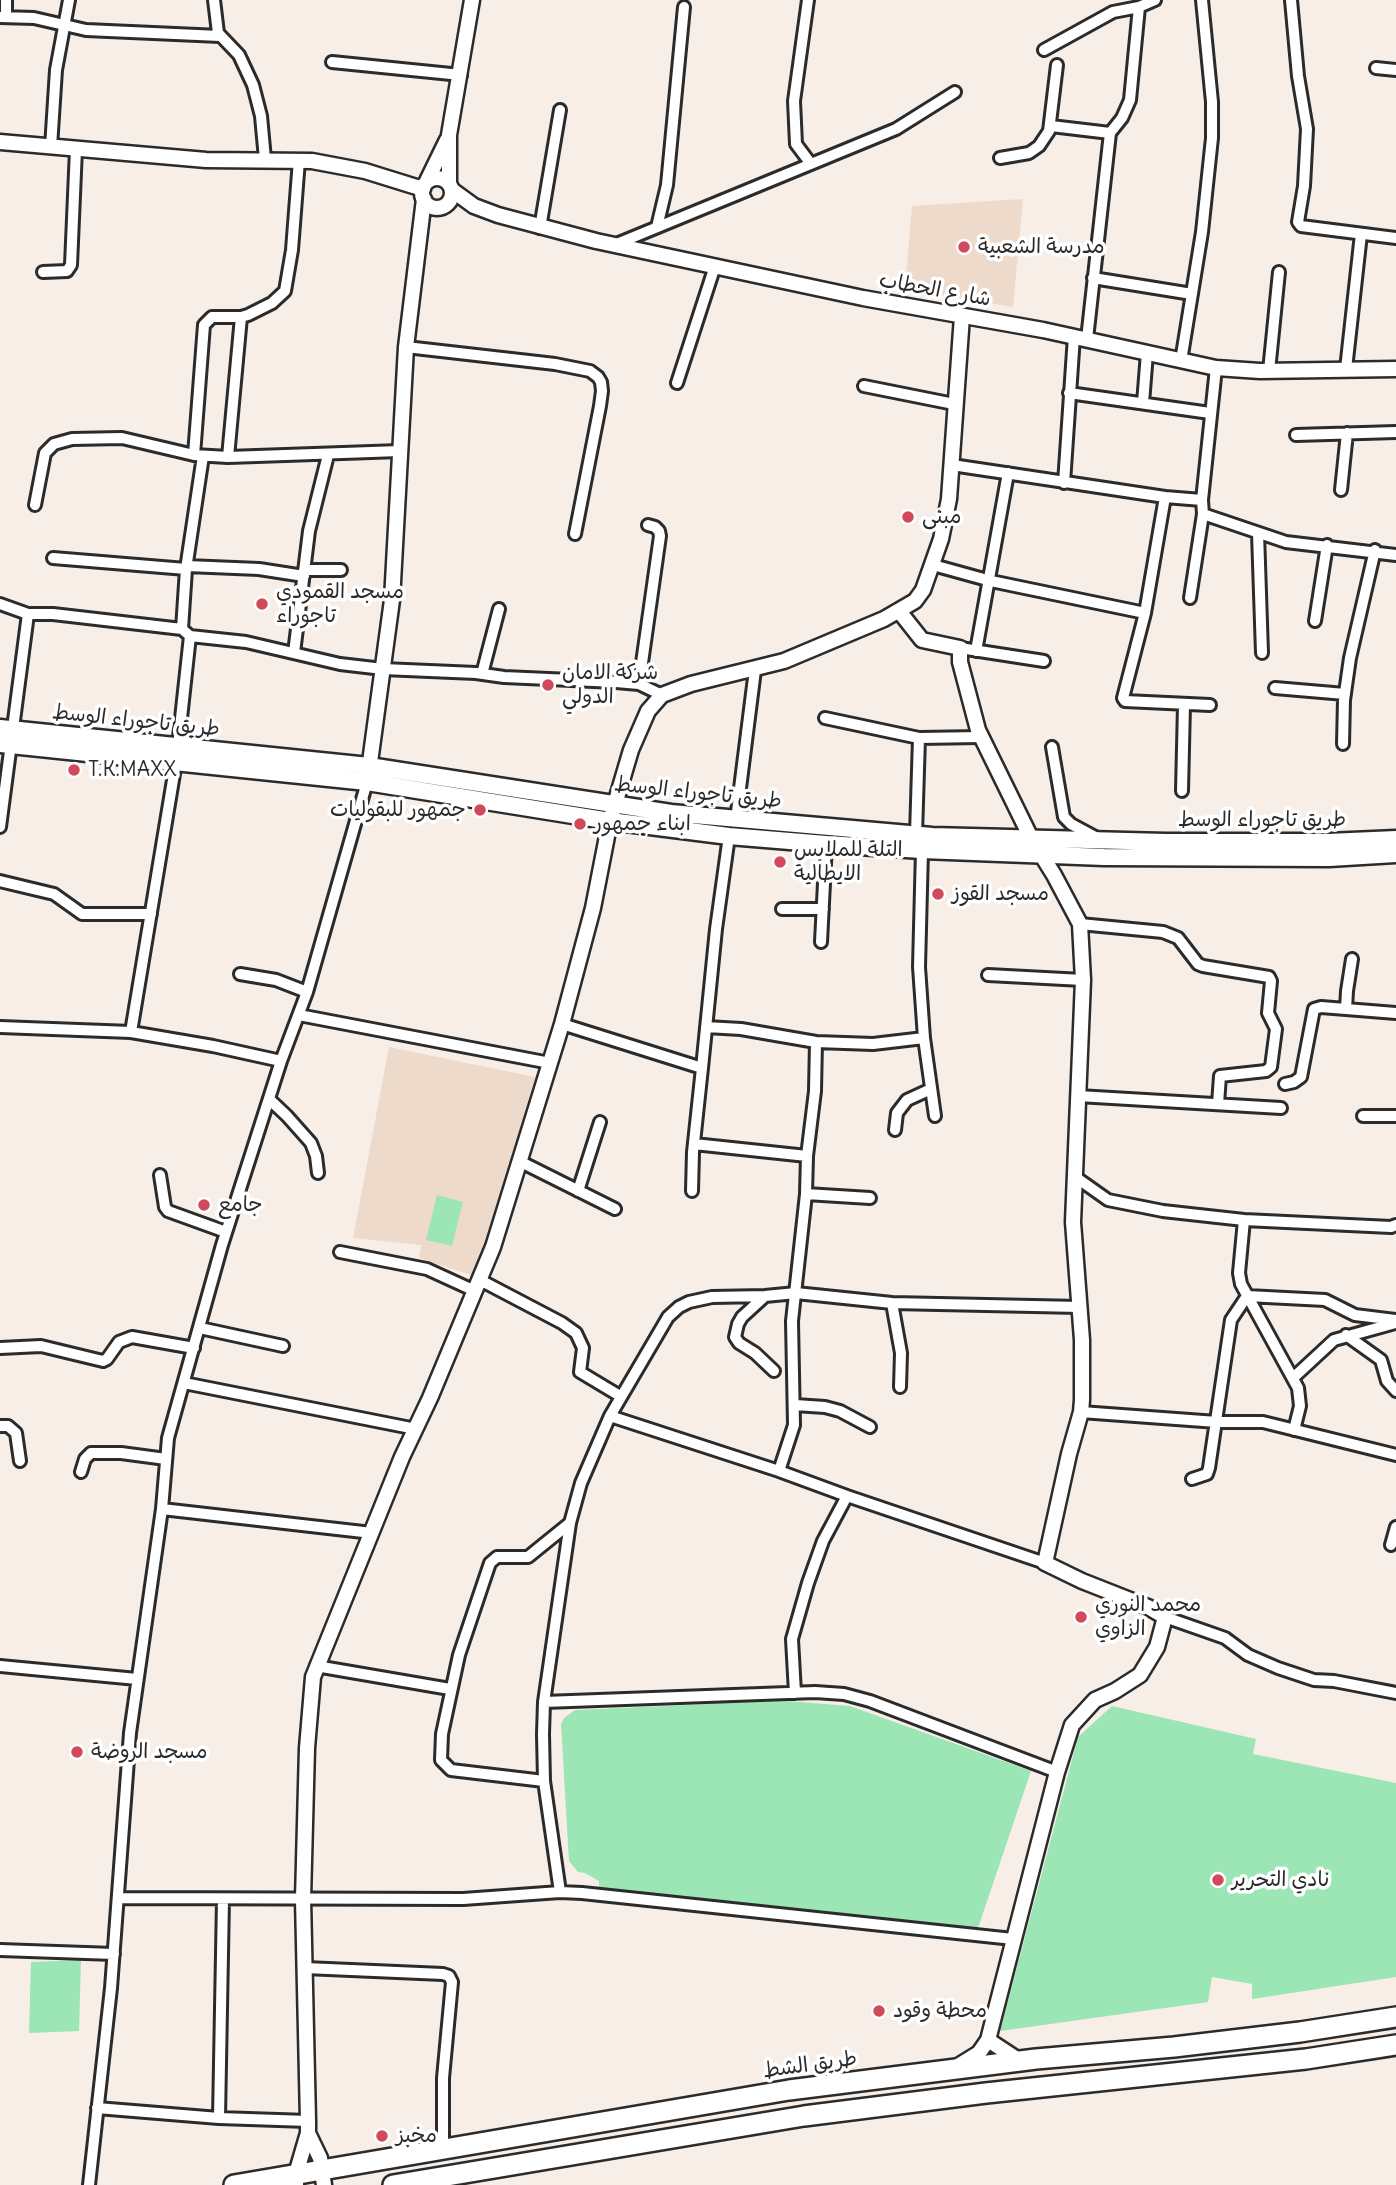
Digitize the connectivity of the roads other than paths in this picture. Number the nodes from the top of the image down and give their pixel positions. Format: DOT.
graph roads {
  1 [pos="6,0"];
  2 [pos="69,0"];
  3 [pos="215,0"];
  4 [pos="472,0"];
  5 [pos="808,0"];
  6 [pos="1155,0"];
  7 [pos="1202,0"];
  8 [pos="1291,0"];
  9 [pos="1113,6"];
  10 [pos="684,7"];
  11 [pos="1139,7"];
  12 [pos="3,16"];
  13 [pos="64,25"];
  14 [pos="220,36"];
  15 [pos="1044,50"];
  16 [pos="332,62"];
  17 [pos="1057,65"];
  18 [pos="1376,68"];
  19 [pos="1396,70"];
  20 [pos="461,75"];
  21 [pos="955,92"];
  22 [pos="560,110"];
  23 [pos="1051,126"];
  24 [pos="1110,133"];
  25 [pos="449,135"];
  26 [pos="0,142"];
  27 [pos="51,147"];
  28 [pos="76,149"];
  29 [pos="1000,158"];
  30 [pos="265,159"];
  31 [pos="299,160"];
  32 [pos="811,163"];
  33 [pos="451,187"];
  34 [pos="424,190"];
  35 [pos="442,206"];
  36 [pos="474,206"];
  37 [pos="657,227"];
  38 [pos="540,228"];
  39 [pos="1361,234"];
  40 [pos="1396,239"];
  41 [pos="419,244"];
  42 [pos="614,245"];
  43 [pos="715,266"];
  44 [pos="43,272"];
  45 [pos="1279,272"];
  46 [pos="1093,278"];
  47 [pos="1192,294"];
  48 [pos="962,316"];
  49 [pos="241,317"];
  50 [pos="1080,338"];
  51 [pos="406,347"];
  52 [pos="1147,353"];
  53 [pos="1181,361"];
  54 [pos="1216,368"];
  55 [pos="1346,369"];
  56 [pos="1396,369"];
  57 [pos="1269,371"];
  58 [pos="677,383"];
  59 [pos="864,386"];
  60 [pos="1069,393"];
  61 [pos="1143,403"];
  62 [pos="954,404"];
  63 [pos="1210,413"];
  64 [pos="1396,432"];
  65 [pos="1347,433"];
  66 [pos="1296,435"];
  67 [pos="400,451"];
  68 [pos="328,455"];
  69 [pos="199,456"];
  70 [pos="228,457"];
  71 [pos="952,465"];
  72 [pos="1008,473"];
  73 [pos="1064,482"];
  74 [pos="1341,490"];
  75 [pos="1165,496"];
  76 [pos="1202,500"];
  77 [pos="35,505"];
  78 [pos="1203,514"];
  79 [pos="648,525"];
  80 [pos="1258,533"];
  81 [pos="575,534"];
  82 [pos="1327,545"];
  83 [pos="1375,551"];
  84 [pos="1396,555"];
  85 [pos="53,558"];
  86 [pos="933,565"];
  87 [pos="186,568"];
  88 [pos="341,570"];
  89 [pos="304,573"];
  90 [pos="990,581"];
  91 [pos="1190,598"];
  92 [pos="0,604"];
  93 [pos="499,609"];
  94 [pos="899,611"];
  95 [pos="1145,613"];
  96 [pos="28,614"];
  97 [pos="1315,621"];
  98 [pos="186,633"];
  99 [pos="960,648"];
  100 [pos="976,651"];
  101 [pos="294,653"];
  102 [pos="1262,653"];
  103 [pos="1044,661"];
  104 [pos="383,669"];
  105 [pos="755,670"];
  106 [pos="482,674"];
  107 [pos="639,684"];
  108 [pos="1275,688"];
  109 [pos="1345,694"];
  110 [pos="662,695"];
  111 [pos="1184,705"];
  112 [pos="1210,705"];
  113 [pos="825,718"];
  114 [pos="6,737"];
  115 [pos="981,737"];
  116 [pos="919,738"];
  117 [pos="1343,744"];
  118 [pos="1052,747"];
  119 [pos="177,754"];
  120 [pos="4,765"];
  121 [pos="369,766"];
  122 [pos="367,782"];
  123 [pos="1182,792"];
  124 [pos="612,813"];
  125 [pos="736,820"];
  126 [pos="0,827"];
  127 [pos="916,834"];
  128 [pos="729,836"];
  129 [pos="1031,838"];
  130 [pos="1396,839"];
  131 [pos="1103,841"];
  132 [pos="826,844"];
  133 [pos="922,850"];
  134 [pos="1041,854"];
  135 [pos="1396,854"];
  136 [pos="0,881"];
  137 [pos="782,909"];
  138 [pos="823,909"];
  139 [pos="151,914"];
  140 [pos="1080,924"];
  141 [pos="821,942"];
  142 [pos="1352,959"];
  143 [pos="240,974"];
  144 [pos="988,975"];
  145 [pos="1083,980"];
  146 [pos="307,992"];
  147 [pos="1346,1009"];
  148 [pos="1396,1013"];
  149 [pos="299,1015"];
  150 [pos="562,1024"];
  151 [pos="0,1027"];
  152 [pos="706,1027"];
  153 [pos="131,1032"];
  154 [pos="924,1038"];
  155 [pos="816,1042"];
  156 [pos="281,1061"];
  157 [pos="550,1063"];
  158 [pos="702,1068"];
  159 [pos="1285,1084"];
  160 [pos="931,1088"];
  161 [pos="1078,1097"];
  162 [pos="269,1099"];
  163 [pos="1218,1104"];
  164 [pos="1281,1108"];
  165 [pos="934,1116"];
  166 [pos="1363,1116"];
  167 [pos="1396,1116"];
  168 [pos="600,1122"];
  169 [pos="895,1130"];
  170 [pos="694,1144"];
  171 [pos="807,1156"];
  172 [pos="519,1161"];
  173 [pos="318,1173"];
  174 [pos="160,1175"];
  175 [pos="1074,1176"];
  176 [pos="578,1191"];
  177 [pos="692,1191"];
  178 [pos="806,1194"];
  179 [pos="870,1198"];
  180 [pos="615,1209"];
  181 [pos="1244,1220"];
  182 [pos="1396,1225"];
  183 [pos="226,1232"];
  184 [pos="340,1252"];
  185 [pos="477,1285"];
  186 [pos="796,1293"];
  187 [pos="765,1296"];
  188 [pos="1247,1296"];
  189 [pos="892,1303"];
  190 [pos="1080,1307"];
  191 [pos="1396,1321"];
  192 [pos="200,1328"];
  193 [pos="1346,1335"];
  194 [pos="283,1346"];
  195 [pos="0,1348"];
  196 [pos="194,1348"];
  197 [pos="774,1371"];
  198 [pos="1293,1378"];
  199 [pos="184,1383"];
  200 [pos="900,1387"];
  201 [pos="1396,1391"];
  202 [pos="620,1396"];
  203 [pos="795,1405"];
  204 [pos="1082,1412"];
  205 [pos="610,1416"];
  206 [pos="1217,1422"];
  207 [pos="0,1426"];
  208 [pos="870,1427"];
  209 [pos="416,1429"];
  210 [pos="1294,1430"];
  211 [pos="1396,1455"];
  212 [pos="166,1459"];
  213 [pos="20,1461"];
  214 [pos="779,1471"];
  215 [pos="81,1472"];
  216 [pos="1192,1479"];
  217 [pos="847,1496"];
  218 [pos="162,1509"];
  219 [pos="570,1523"];
  220 [pos="1396,1527"];
  221 [pos="372,1533"];
  222 [pos="1391,1545"];
  223 [pos="1045,1563"];
  224 [pos="1165,1617"];
  225 [pos="0,1666"];
  226 [pos="316,1666"];
  227 [pos="136,1679"];
  228 [pos="450,1689"];
  229 [pos="795,1693"];
  230 [pos="1396,1693"];
  231 [pos="544,1702"];
  232 [pos="1057,1772"];
  233 [pos="544,1781"];
  234 [pos="561,1892"];
  235 [pos="119,1898"];
  236 [pos="223,1899"];
  237 [pos="303,1899"];
  238 [pos="1013,1939"];
  239 [pos="0,1951"];
  240 [pos="114,1954"];
  241 [pos="305,1968"];
  242 [pos="1396,2017"];
  243 [pos="988,2040"];
  244 [pos="1396,2045"];
  245 [pos="1020,2061"];
  246 [pos="953,2069"];
  247 [pos="97,2108"];
  248 [pos="219,2118"];
  249 [pos="308,2127"];
  250 [pos="443,2148"];
  251 [pos="323,2177"];
  252 [pos="296,2180"];
  253 [pos="89,2185"];
  254 [pos="234,2185"];
  255 [pos="393,2185"];
  1 -- 12 [label="street"];
  2 -- 13 [label="street"];
  3 -- 14 [label="street"];
  4 -- 20 [label="street"];
  5 -- 32 [label="street"];
  6 -- 11 [label="street"];
  7 -- 47 [label="street"];
  8 -- 39 [label="street"];
  9 -- 11 [label="street"];
  9 -- 15 [label="street"];
  10 -- 37 [label="street"];
  11 -- 24 [label="street"];
  12 -- 13 [label="street"];
  13 -- 14 [label="street"];
  13 -- 27 [label="street"];
  14 -- 30 [label="street"];
  16 -- 20 [label="street"];
  17 -- 23 [label="street"];
  18 -- 19 [label="street"];
  20 -- 25 [label="street"];
  21 -- 32 [label="street"];
  22 -- 38 [label="street"];
  23 -- 24 [label="street"];
  23 -- 29 [label="street"];
  24 -- 46 [label="street"];
  25 -- 33 [label="street"];
  25 -- 34 [label="street"];
  26 -- 27 [label="street"];
  27 -- 28 [label="street"];
  28 -- 30 [label="street"];
  28 -- 44 [label="street"];
  30 -- 31 [label="street"];
  31 -- 34 [label="street"];
  31 -- 49 [label="street"];
  32 -- 37 [label="street"];
  33 -- 34 [label="street"];
  33 -- 35 [label="street"];
  33 -- 36 [label="street, شارع الحطاب"];
  34 -- 35 [label="street"];
  34 -- 41 [label="street"];
  35 -- 36 [label="street, شارع الحطاب"];
  35 -- 41 [label="street"];
  36 -- 38 [label="street, شارع الحطاب"];
  37 -- 42 [label="street"];
  38 -- 42 [label="street, شارع الحطاب"];
  39 -- 40 [label="street"];
  39 -- 55 [label="street"];
  41 -- 51 [label="street"];
  42 -- 43 [label="street, شارع الحطاب"];
  43 -- 48 [label="street, شارع الحطاب"];
  43 -- 58 [label="street"];
  45 -- 57 [label="street"];
  46 -- 47 [label="street"];
  46 -- 50 [label="street"];
  47 -- 53 [label="street"];
  48 -- 50 [label="street, شارع الحطاب"];
  48 -- 62 [label="street"];
  49 -- 69 [label="street"];
  49 -- 70 [label="street"];
  50 -- 52 [label="street, شارع الحطاب"];
  50 -- 60 [label="street"];
  51 -- 67 [label="street"];
  51 -- 81 [label="street"];
  52 -- 53 [label="street, شارع الحطاب"];
  52 -- 61 [label="street"];
  53 -- 54 [label="street, شارع الحطاب"];
  54 -- 57 [label="street, شارع الحطاب"];
  54 -- 63 [label="street"];
  55 -- 56 [label="street, شارع الحطاب"];
  55 -- 57 [label="street, شارع الحطاب"];
  59 -- 62 [label="street"];
  60 -- 61 [label="street"];
  60 -- 73 [label="street"];
  61 -- 63 [label="street"];
  62 -- 71 [label="street"];
  63 -- 76 [label="street"];
  64 -- 65 [label="street"];
  65 -- 66 [label="street"];
  65 -- 74 [label="street"];
  67 -- 68 [label="street"];
  67 -- 104 [label="street"];
  68 -- 70 [label="street"];
  68 -- 89 [label="street"];
  69 -- 70 [label="street"];
  69 -- 77 [label="street"];
  69 -- 87 [label="street"];
  71 -- 72 [label="street"];
  71 -- 86 [label="street"];
  72 -- 73 [label="street"];
  72 -- 90 [label="street"];
  73 -- 75 [label="street"];
  75 -- 76 [label="street"];
  75 -- 95 [label="street"];
  76 -- 78 [label="street"];
  78 -- 80 [label="street"];
  78 -- 91 [label="street"];
  79 -- 107 [label="street"];
  80 -- 82 [label="street"];
  80 -- 102 [label="street"];
  82 -- 83 [label="street"];
  82 -- 97 [label="street"];
  83 -- 84 [label="street"];
  83 -- 109 [label="street"];
  85 -- 87 [label="street"];
  86 -- 90 [label="street"];
  86 -- 94 [label="street"];
  87 -- 89 [label="street"];
  87 -- 98 [label="street"];
  88 -- 89 [label="street"];
  89 -- 101 [label="street"];
  90 -- 95 [label="street"];
  90 -- 100 [label="street"];
  92 -- 96 [label="street"];
  93 -- 106 [label="street"];
  94 -- 99 [label="street"];
  94 -- 105 [label="street"];
  95 -- 111 [label="street"];
  96 -- 98 [label="street"];
  96 -- 114 [label="street"];
  98 -- 101 [label="street"];
  98 -- 119 [label="street"];
  99 -- 100 [label="street"];
  99 -- 115 [label="street"];
  100 -- 103 [label="street"];
  101 -- 104 [label="street"];
  104 -- 106 [label="street"];
  104 -- 121 [label="street"];
  105 -- 110 [label="street"];
  105 -- 125 [label="street"];
  106 -- 107 [label="street"];
  107 -- 110 [label="street"];
  108 -- 109 [label="street"];
  109 -- 117 [label="street"];
  110 -- 124 [label="street"];
  111 -- 112 [label="street"];
  111 -- 123 [label="street"];
  113 -- 116 [label="street"];
  114 -- 119 [label="main road, طريق تاجوراء الوسط"];
  114 -- 120 [label="street"];
  115 -- 116 [label="street"];
  115 -- 129 [label="street"];
  116 -- 127 [label="street"];
  118 -- 131 [label="street"];
  119 -- 121 [label="main road, طريق تاجوراء الوسط"];
  119 -- 122 [label="main road"];
  119 -- 139 [label="street"];
  120 -- 126 [label="street"];
  121 -- 122 [label="street"];
  121 -- 124 [label="main road, طريق تاجوراء الوسط"];
  122 -- 124 [label="main road"];
  122 -- 146 [label="street"];
  124 -- 125 [label="main road, طريق تاجوراء الوسط"];
  124 -- 128 [label="main road"];
  124 -- 150 [label="street"];
  125 -- 127 [label="main road, طريق تاجوراء الوسط"];
  127 -- 129 [label="main road, طريق تاجوراء الوسط"];
  128 -- 132 [label="main road"];
  128 -- 152 [label="street"];
  129 -- 131 [label="main road, طريق تاجوراء الوسط"];
  129 -- 134 [label="street"];
  130 -- 131 [label="main road, طريق تاجوراء الوسط"];
  132 -- 133 [label="main road"];
  132 -- 138 [label="street"];
  133 -- 134 [label="main road"];
  133 -- 154 [label="street"];
  134 -- 135 [label="main road"];
  134 -- 140 [label="street"];
  136 -- 139 [label="street"];
  137 -- 138 [label="street"];
  138 -- 141 [label="street"];
  139 -- 153 [label="street"];
  140 -- 145 [label="street"];
  140 -- 163 [label="street"];
  142 -- 147 [label="street"];
  143 -- 146 [label="street"];
  144 -- 145 [label="street"];
  145 -- 161 [label="street"];
  146 -- 149 [label="street"];
  147 -- 148 [label="street"];
  147 -- 159 [label="street"];
  149 -- 156 [label="street"];
  149 -- 157 [label="street"];
  150 -- 157 [label="street"];
  150 -- 158 [label="street"];
  151 -- 153 [label="street"];
  152 -- 155 [label="street"];
  152 -- 158 [label="street"];
  153 -- 156 [label="street"];
  154 -- 155 [label="street"];
  154 -- 160 [label="street"];
  155 -- 171 [label="street"];
  156 -- 162 [label="street"];
  157 -- 172 [label="street"];
  158 -- 170 [label="street"];
  160 -- 165 [label="street"];
  160 -- 169 [label="street"];
  161 -- 163 [label="street"];
  161 -- 175 [label="street"];
  162 -- 173 [label="street"];
  162 -- 183 [label="street"];
  163 -- 164 [label="street"];
  166 -- 167 [label="street"];
  168 -- 176 [label="street"];
  170 -- 171 [label="street"];
  170 -- 177 [label="street"];
  171 -- 178 [label="street"];
  172 -- 176 [label="street"];
  172 -- 185 [label="street"];
  174 -- 183 [label="street"];
  175 -- 181 [label="street"];
  175 -- 190 [label="street"];
  176 -- 180 [label="street"];
  178 -- 179 [label="street"];
  178 -- 186 [label="street"];
  181 -- 182 [label="street"];
  181 -- 188 [label="street"];
  183 -- 192 [label="street"];
  184 -- 185 [label="street"];
  185 -- 202 [label="street"];
  185 -- 209 [label="street"];
  186 -- 187 [label="street"];
  186 -- 189 [label="street"];
  186 -- 203 [label="street"];
  187 -- 197 [label="street"];
  187 -- 202 [label="street"];
  188 -- 191 [label="street"];
  188 -- 198 [label="street"];
  188 -- 206 [label="street"];
  189 -- 190 [label="street"];
  189 -- 200 [label="street"];
  190 -- 204 [label="street"];
  191 -- 193 [label="street"];
  192 -- 194 [label="street"];
  192 -- 196 [label="street"];
  193 -- 198 [label="street"];
  193 -- 201 [label="street"];
  195 -- 196 [label="street"];
  196 -- 199 [label="street"];
  198 -- 210 [label="street"];
  199 -- 209 [label="street"];
  199 -- 212 [label="street"];
  202 -- 205 [label="street"];
  203 -- 208 [label="street"];
  203 -- 214 [label="street"];
  204 -- 206 [label="street"];
  204 -- 223 [label="street"];
  205 -- 214 [label="street"];
  205 -- 219 [label="street"];
  206 -- 210 [label="street"];
  206 -- 216 [label="street"];
  207 -- 213 [label="street"];
  209 -- 221 [label="street"];
  210 -- 211 [label="street"];
  212 -- 215 [label="street"];
  212 -- 218 [label="street"];
  214 -- 217 [label="street"];
  217 -- 223 [label="street"];
  217 -- 229 [label="street"];
  218 -- 221 [label="street"];
  218 -- 227 [label="street"];
  219 -- 228 [label="street"];
  219 -- 231 [label="street"];
  220 -- 222 [label="street"];
  221 -- 226 [label="street"];
  223 -- 224 [label="street"];
  224 -- 230 [label="street"];
  224 -- 232 [label="street"];
  225 -- 227 [label="street"];
  226 -- 228 [label="street"];
  226 -- 237 [label="street"];
  227 -- 235 [label="street"];
  228 -- 233 [label="street"];
  229 -- 231 [label="street"];
  229 -- 232 [label="street"];
  231 -- 233 [label="street"];
  232 -- 238 [label="street"];
  233 -- 234 [label="street"];
  234 -- 237 [label="street"];
  234 -- 238 [label="street"];
  235 -- 236 [label="street"];
  235 -- 240 [label="street"];
  236 -- 237 [label="street"];
  236 -- 248 [label="street"];
  237 -- 241 [label="street"];
  238 -- 243 [label="street"];
  239 -- 240 [label="street"];
  240 -- 247 [label="street"];
  241 -- 249 [label="street"];
  241 -- 250 [label="street"];
  242 -- 245 [label="highway, طريق الشط"];
  243 -- 245 [label="street"];
  243 -- 246 [label="street"];
  244 -- 255 [label="highway"];
  245 -- 246 [label="highway, طريق الشط"];
  246 -- 250 [label="highway, طريق الشط"];
  247 -- 248 [label="street"];
  247 -- 253 [label="street"];
  248 -- 249 [label="street"];
  249 -- 251 [label="street"];
  249 -- 252 [label="street"];
  250 -- 251 [label="highway, طريق الشط"];
  251 -- 252 [label="highway, طريق الشط"];
  252 -- 254 [label="highway, طريق الشط"];
}
